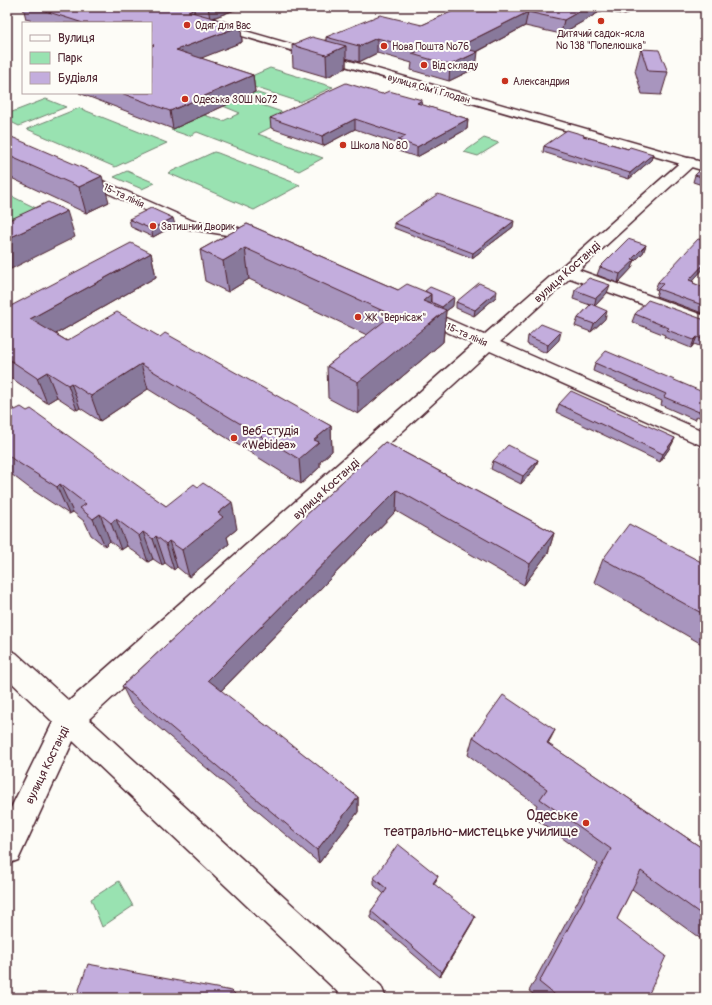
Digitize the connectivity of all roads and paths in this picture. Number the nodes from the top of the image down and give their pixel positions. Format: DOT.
graph roads {
  1 [pos="200,21"];
  2 [pos="697,165"];
  3 [pos="63,167"];
  4 [pos="273,248"];
  5 [pos="567,271"];
  6 [pos="401,306"];
  7 [pos="705,322"];
  8 [pos="487,343"];
  9 [pos="705,440"];
  10 [pos="7,661"];
  11 [pos="69,719"];
  12 [pos="7,849"];
  13 [pos="369,998"];
  1 -- 2 [label="street, вулиця Сім'ї Глодан"];
  2 -- 5 [label="street, вулиця Костанді"];
  3 -- 4 [label="street, 15-та лінія"];
  5 -- 7 [label="street"];
  5 -- 8 [label="street, вулиця Костанді"];
  6 -- 8 [label="street, 15-та лінія"];
  8 -- 9 [label="street, 15-та лінія"];
  8 -- 11 [label="street, вулиця Костанді"];
  10 -- 11 [label="street"];
  11 -- 12 [label="street, вулиця Костанді"];
  11 -- 13 [label="street"];
}
